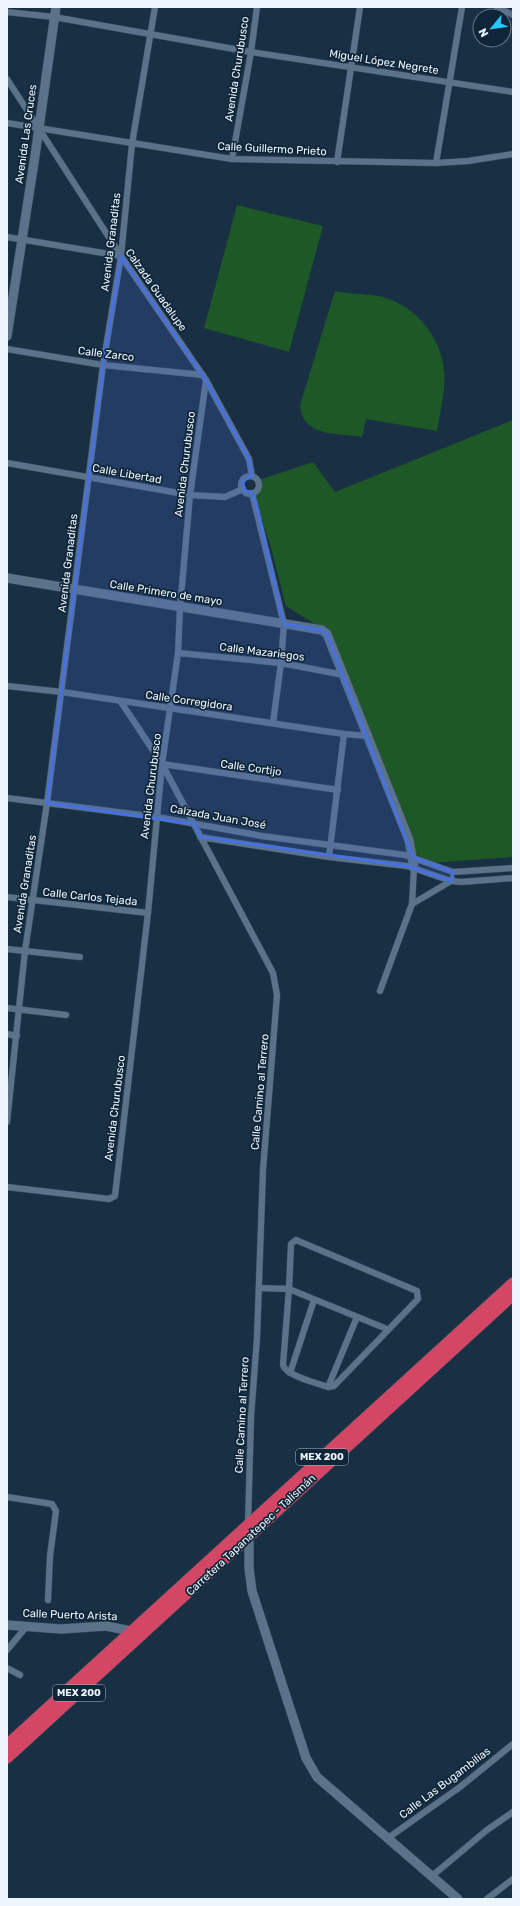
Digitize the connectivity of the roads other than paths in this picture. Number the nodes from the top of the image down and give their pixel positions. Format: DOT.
graph roads {
  1 [pos="56,7"];
  2 [pos="155,7"];
  3 [pos="257,7"];
  4 [pos="360,7"];
  5 [pos="462,7"];
  6 [pos="497,7"];
  7 [pos="7,12"];
  8 [pos="513,15"];
  9 [pos="54,17"];
  10 [pos="150,35"];
  11 [pos="251,52"];
  12 [pos="350,67"];
  13 [pos="7,79"];
  14 [pos="449,83"];
  15 [pos="513,92"];
  16 [pos="7,123"];
  17 [pos="39,127"];
  18 [pos="132,144"];
  19 [pos="513,154"];
  20 [pos="232,159"];
  21 [pos="337,162"];
  22 [pos="436,163"];
  23 [pos="7,237"];
  24 [pos="23,239"];
  25 [pos="121,256"];
  26 [pos="7,336"];
  27 [pos="7,349"];
  28 [pos="103,365"];
  29 [pos="204,377"];
  30 [pos="7,463"];
  31 [pos="252,476"];
  32 [pos="89,477"];
  33 [pos="243,489"];
  34 [pos="252,493"];
  35 [pos="190,495"];
  36 [pos="7,578"];
  37 [pos="74,590"];
  38 [pos="180,608"];
  39 [pos="284,624"];
  40 [pos="178,653"];
  41 [pos="281,663"];
  42 [pos="344,675"];
  43 [pos="7,686"];
  44 [pos="62,692"];
  45 [pos="121,702"];
  46 [pos="171,708"];
  47 [pos="272,723"];
  48 [pos="344,734"];
  49 [pos="368,736"];
  50 [pos="162,764"];
  51 [pos="338,790"];
  52 [pos="7,798"];
  53 [pos="47,803"];
  54 [pos="157,817"];
  55 [pos="194,824"];
  56 [pos="200,836"];
  57 [pos="332,844"];
  58 [pos="329,857"];
  59 [pos="413,857"];
  60 [pos="513,868"];
  61 [pos="418,869"];
  62 [pos="453,872"];
  63 [pos="513,878"];
  64 [pos="451,881"];
  65 [pos="7,897"];
  66 [pos="34,900"];
  67 [pos="412,904"];
  68 [pos="148,913"];
  69 [pos="7,949"];
  70 [pos="25,951"];
  71 [pos="80,957"];
  72 [pos="380,991"];
  73 [pos="7,1008"];
  74 [pos="20,1009"];
  75 [pos="66,1015"];
  76 [pos="7,1034"];
  77 [pos="17,1036"];
  78 [pos="7,1060"];
  79 [pos="15,1061"];
  80 [pos="9,1092"];
  81 [pos="7,1122"];
  82 [pos="7,1187"];
  83 [pos="513,1283"];
  84 [pos="259,1288"];
  85 [pos="289,1289"];
  86 [pos="513,1295"];
  87 [pos="314,1300"];
  88 [pos="357,1317"];
  89 [pos="387,1329"];
  90 [pos="290,1373"];
  91 [pos="328,1387"];
  92 [pos="7,1497"];
  93 [pos="248,1523"];
  94 [pos="249,1536"];
  95 [pos="48,1600"];
  96 [pos="7,1625"];
  97 [pos="27,1626"];
  98 [pos="131,1631"];
  99 [pos="7,1650"];
  100 [pos="7,1668"];
  101 [pos="20,1675"];
  102 [pos="513,1744"];
  103 [pos="7,1745"];
  104 [pos="7,1758"];
  105 [pos="513,1812"];
  106 [pos="388,1838"];
  107 [pos="432,1876"];
  108 [pos="513,1879"];
  109 [pos="458,1899"];
  110 [pos="487,1899"];
  1 -- 9 [label="street, Avenida Las Cruces"];
  2 -- 10 [label="street, Avenida Granaditas"];
  3 -- 11 [label="street, Avenida Churubusco"];
  4 -- 12 [label="street"];
  5 -- 14 [label="street"];
  6 -- 8 [label="street"];
  7 -- 9 [label="street"];
  9 -- 10 [label="street, Miguel López Negrete"];
  9 -- 17 [label="street, Avenida Las Cruces"];
  10 -- 11 [label="street, Miguel López Negrete"];
  10 -- 18 [label="street, Avenida Granaditas"];
  11 -- 12 [label="street, Miguel López Negrete"];
  11 -- 20 [label="street, Avenida Churubusco"];
  12 -- 14 [label="street, Miguel López Negrete"];
  12 -- 21 [label="street"];
  13 -- 17 [label="street, Calzada Guadalupe"];
  14 -- 15 [label="street, Miguel López Negrete"];
  14 -- 22 [label="street"];
  16 -- 17 [label="street, Calle Guillermo Prieto"];
  17 -- 18 [label="street, Calle Guillermo Prieto"];
  17 -- 24 [label="street, Avenida Las Cruces"];
  17 -- 25 [label="street, Calzada Guadalupe"];
  18 -- 20 [label="street, Calle Guillermo Prieto"];
  18 -- 25 [label="street, Avenida Granaditas"];
  19 -- 22 [label="street, Calle Guillermo Prieto"];
  20 -- 21 [label="street, Calle Guillermo Prieto"];
  21 -- 22 [label="street, Calle Guillermo Prieto"];
  23 -- 24 [label="street"];
  24 -- 25 [label="street"];
  24 -- 26 [label="street, Avenida Las Cruces"];
  25 -- 28 [label="street, Avenida Granaditas"];
  25 -- 29 [label="street, Calzada Guadalupe"];
  27 -- 28 [label="street, Calle Zarco"];
  28 -- 29 [label="street, Calle Zarco"];
  28 -- 32 [label="street, Avenida Granaditas"];
  29 -- 31 [label="street, Calzada Guadalupe"];
  29 -- 35 [label="street, Avenida Churubusco"];
  30 -- 32 [label="street, Calle Libertad"];
  31 -- 33 [label="street"];
  31 -- 34 [label="street"];
  32 -- 35 [label="street, Calle Libertad"];
  32 -- 37 [label="street, Avenida Granaditas"];
  33 -- 34 [label="street"];
  33 -- 35 [label="street, Calle Libertad"];
  34 -- 39 [label="street"];
  35 -- 38 [label="street, Avenida Churubusco"];
  36 -- 37 [label="street, Calle Primero de mayo"];
  37 -- 38 [label="street, Calle Primero de mayo"];
  37 -- 44 [label="street, Avenida Granaditas"];
  38 -- 39 [label="street, Calle Primero de mayo"];
  38 -- 40 [label="street, Avenida Churubusco"];
  39 -- 41 [label="street"];
  39 -- 42 [label="street, Calle Primero de mayo"];
  40 -- 41 [label="street, Calle Mazariegos"];
  40 -- 46 [label="street, Avenida Churubusco"];
  41 -- 42 [label="street, Calle Mazariegos"];
  41 -- 47 [label="street"];
  42 -- 49 [label="street"];
  43 -- 44 [label="street, Calle Corregidora"];
  44 -- 45 [label="street, Calle Corregidora"];
  44 -- 53 [label="street, Avenida Granaditas"];
  45 -- 46 [label="street, Calle Corregidora"];
  45 -- 50 [label="street, Calle Camino al Terrero"];
  46 -- 47 [label="street, Calle Corregidora"];
  46 -- 50 [label="street, Avenida Churubusco"];
  47 -- 48 [label="street, Calle Corregidora"];
  48 -- 49 [label="street, Calle Corregidora"];
  48 -- 51 [label="street"];
  49 -- 59 [label="street"];
  50 -- 51 [label="street, Calle Cortijo"];
  50 -- 54 [label="street, Avenida Churubusco"];
  50 -- 55 [label="street, Calle Camino al Terrero"];
  51 -- 57 [label="street"];
  52 -- 53 [label="street, Calzada Juan José"];
  53 -- 54 [label="street, Calzada Juan José"];
  53 -- 66 [label="street, Avenida Granaditas"];
  54 -- 55 [label="street, Calzada Juan José"];
  54 -- 68 [label="street, Avenida Churubusco"];
  55 -- 56 [label="street, Calle Camino al Terrero"];
  55 -- 57 [label="street, Calzada Juan José"];
  56 -- 58 [label="street, Calzada Juan José"];
  56 -- 84 [label="street, Calle Camino al Terrero"];
  57 -- 58 [label="street"];
  57 -- 59 [label="street, Calzada Juan José"];
  58 -- 61 [label="street, Calzada Juan José"];
  59 -- 61 [label="street"];
  59 -- 62 [label="street, Calzada Juan José"];
  60 -- 62 [label="street"];
  61 -- 64 [label="street, Calzada Juan José"];
  61 -- 67 [label="street"];
  62 -- 64 [label="street"];
  63 -- 64 [label="street"];
  64 -- 67 [label="street"];
  65 -- 66 [label="street, Calle Carlos Tejada"];
  66 -- 68 [label="street, Calle Carlos Tejada"];
  66 -- 70 [label="street, Avenida Granaditas"];
  67 -- 72 [label="street"];
  68 -- 82 [label="street, Avenida Churubusco"];
  69 -- 70 [label="street"];
  70 -- 71 [label="street"];
  70 -- 74 [label="street, Avenida Granaditas"];
  73 -- 74 [label="street"];
  74 -- 75 [label="street"];
  74 -- 77 [label="street, Avenida Granaditas"];
  76 -- 77 [label="street"];
  77 -- 79 [label="street, Avenida Granaditas"];
  78 -- 79 [label="street"];
  79 -- 80 [label="street, Avenida Granaditas"];
  80 -- 81 [label="street, Avenida Granaditas"];
  83 -- 93 [label="highway, Carretera Tapanatepec - Talismán / MEX 200"];
  84 -- 85 [label="street"];
  84 -- 93 [label="street, Calle Camino al Terrero"];
  85 -- 87 [label="street"];
  85 -- 89 [label="street"];
  85 -- 90 [label="street"];
  86 -- 94 [label="highway, Carretera Tapanatepec - Talismán / MEX 200"];
  87 -- 88 [label="street"];
  87 -- 90 [label="street"];
  88 -- 89 [label="street"];
  88 -- 91 [label="street"];
  89 -- 91 [label="street"];
  90 -- 91 [label="street"];
  92 -- 95 [label="street"];
  93 -- 94 [label="street"];
  93 -- 98 [label="highway, Carretera Tapanatepec - Talismán / MEX 200"];
  94 -- 104 [label="highway, Carretera Tapanatepec - Talismán / MEX 200"];
  94 -- 106 [label="street"];
  96 -- 97 [label="street, Calle Puerto Arista"];
  97 -- 98 [label="street, Calle Puerto Arista"];
  97 -- 99 [label="street"];
  98 -- 103 [label="highway, Carretera Tapanatepec - Talismán / MEX 200"];
  100 -- 101 [label="street"];
  102 -- 106 [label="street, Calle Las Bugambilias"];
  105 -- 107 [label="street"];
  106 -- 107 [label="street"];
  107 -- 109 [label="street"];
  108 -- 110 [label="street"];
}
